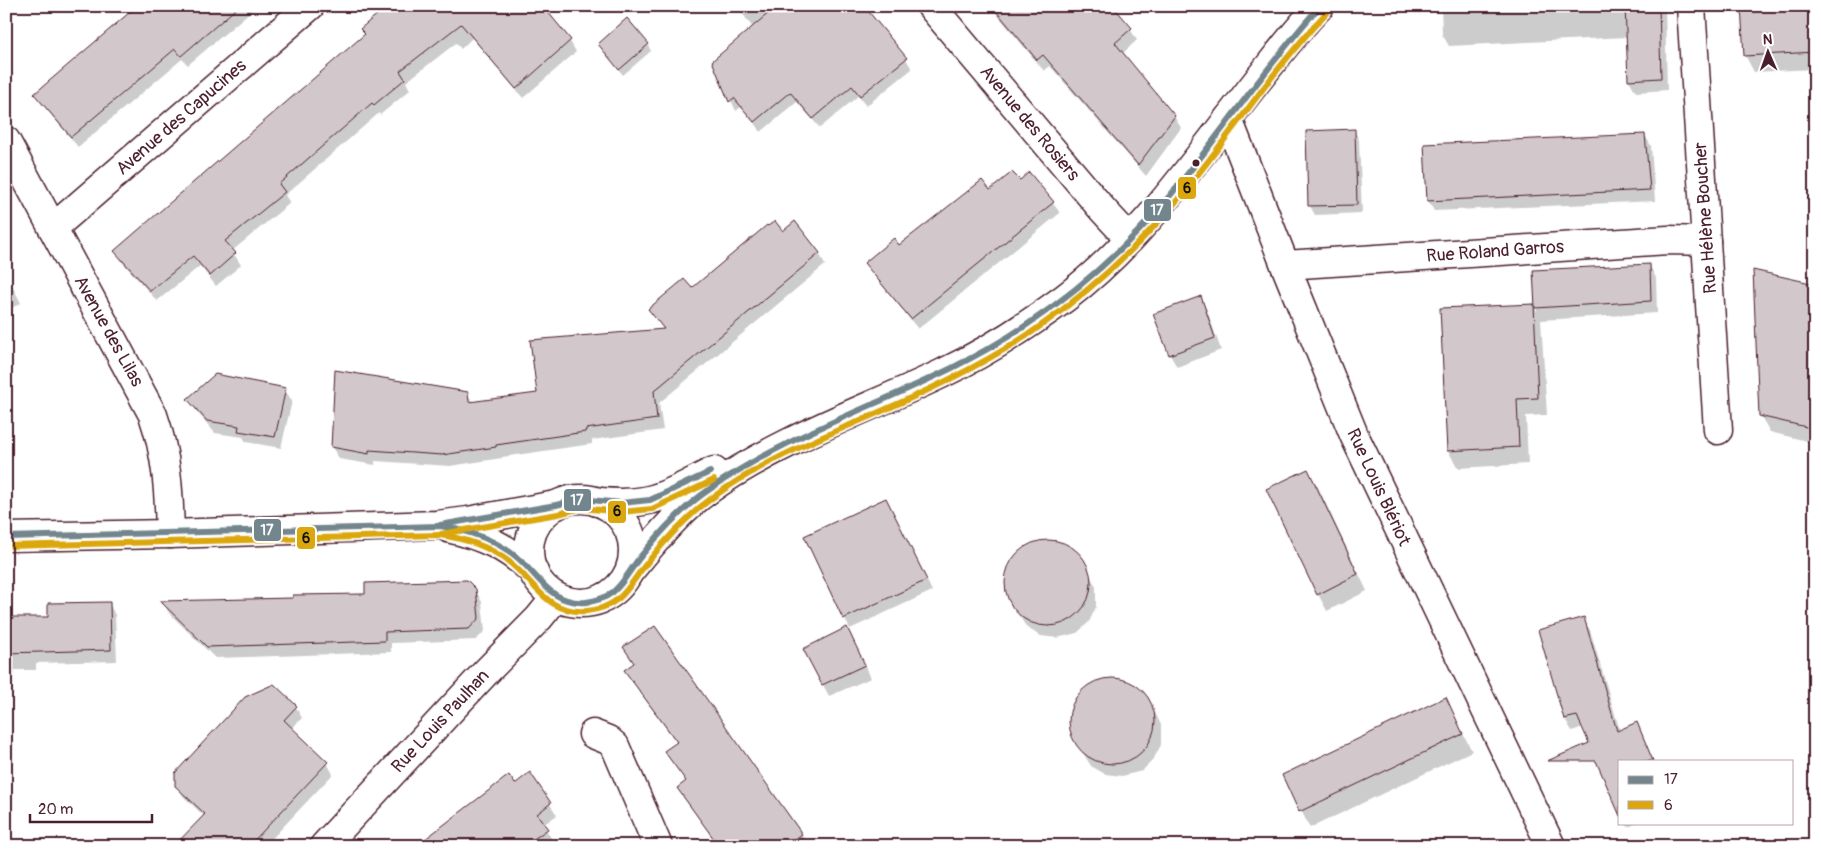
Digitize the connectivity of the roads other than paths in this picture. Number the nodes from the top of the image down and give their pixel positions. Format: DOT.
graph roads {
  1 [pos="310,6"];
  2 [pos="931,6"];
  3 [pos="1320,6"];
  4 [pos="1691,6"];
  5 [pos="1228,119"];
  6 [pos="6,141"];
  7 [pos="52,228"];
  8 [pos="1130,239"];
  9 [pos="1706,241"];
  10 [pos="1285,265"];
  11 [pos="1718,430"];
  12 [pos="772,451"];
  13 [pos="598,502"];
  14 [pos="556,505"];
  15 [pos="437,525"];
  16 [pos="170,534"];
  17 [pos="6,537"];
  18 [pos="534,572"];
  19 [pos="629,572"];
  20 [pos="556,597"];
  21 [pos="593,734"];
  22 [pos="324,846"];
  23 [pos="658,846"];
  24 [pos="1551,846"];
  1 -- 7 [label="street, Avenue des Capucines"];
  2 -- 8 [label="street, Avenue des Rosiers"];
  3 -- 5 [label="street"];
  4 -- 9 [label="street, Rue Hélène Boucher"];
  5 -- 8 [label="street"];
  5 -- 10 [label="street, Rue Louis Blériot"];
  6 -- 7 [label="street, Avenue des Lilas"];
  7 -- 16 [label="street, Avenue des Lilas"];
  8 -- 12 [label="street"];
  9 -- 10 [label="street, Rue Roland Garros"];
  9 -- 11 [label="street, Rue Hélène Boucher"];
  10 -- 24 [label="street, Rue Louis Blériot"];
  12 -- 13 [label="street"];
  12 -- 19 [label="street"];
  13 -- 14 [label="street"];
  13 -- 19 [label="street"];
  14 -- 15 [label="street"];
  14 -- 18 [label="street"];
  15 -- 16 [label="street"];
  15 -- 18 [label="street"];
  16 -- 17 [label="street"];
  18 -- 20 [label="street"];
  19 -- 20 [label="street"];
  20 -- 22 [label="street, Rue Louis Paulhan"];
  21 -- 23 [label="street"];
}
